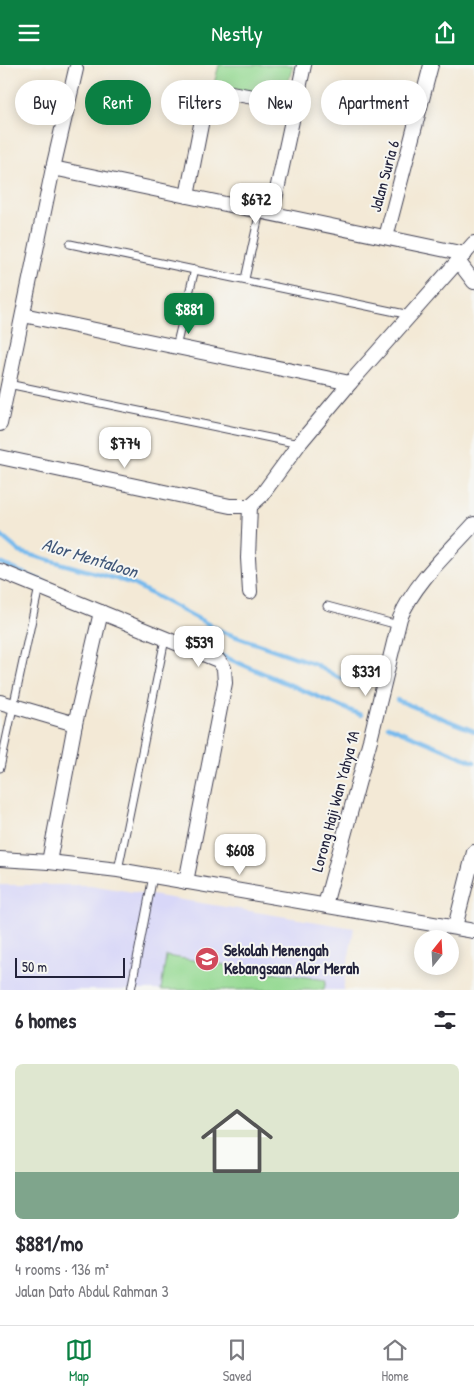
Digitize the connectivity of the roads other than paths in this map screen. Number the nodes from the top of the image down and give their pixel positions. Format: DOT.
graph roads {
  1 [pos="304,65"];
  2 [pos="431,65"];
  3 [pos="76,69"];
  4 [pos="301,80"];
  5 [pos="249,96"];
  6 [pos="290,125"];
  7 [pos="53,168"];
  8 [pos="187,196"];
  9 [pos="266,212"];
  10 [pos="386,237"];
  11 [pos="70,244"];
  12 [pos="466,253"];
  13 [pos="194,269"];
  14 [pos="245,279"];
  15 [pos="474,282"];
  16 [pos="22,315"];
  17 [pos="410,315"];
  18 [pos="176,347"];
  19 [pos="4,383"];
  20 [pos="350,383"];
  21 [pos="0,425"];
  22 [pos="299,444"];
  23 [pos="0,457"];
  24 [pos="250,506"];
  25 [pos="474,524"];
  26 [pos="0,571"];
  27 [pos="39,587"];
  28 [pos="250,592"];
  29 [pos="327,606"];
  30 [pos="101,612"];
  31 [pos="398,625"];
  32 [pos="165,639"];
  33 [pos="7,703"];
  34 [pos="75,725"];
  35 [pos="0,768"];
  36 [pos="474,852"];
  37 [pos="0,859"];
  38 [pos="49,861"];
  39 [pos="118,870"];
  40 [pos="153,876"];
  41 [pos="186,881"];
  42 [pos="325,905"];
  43 [pos="455,927"];
  44 [pos="474,931"];
  45 [pos="131,990"];
  1 -- 4 [label="street"];
  2 -- 10 [label="street, Jalan Suria 6"];
  3 -- 7 [label="street"];
  5 -- 8 [label="street"];
  6 -- 9 [label="street"];
  7 -- 8 [label="street"];
  7 -- 16 [label="street"];
  8 -- 9 [label="street"];
  9 -- 10 [label="street"];
  9 -- 14 [label="lane"];
  10 -- 12 [label="street"];
  11 -- 13 [label="lane"];
  12 -- 15 [label="street"];
  12 -- 17 [label="street"];
  13 -- 14 [label="lane"];
  13 -- 18 [label="lane"];
  14 -- 17 [label="lane"];
  16 -- 18 [label="street"];
  16 -- 19 [label="street"];
  17 -- 20 [label="street"];
  18 -- 20 [label="street"];
  19 -- 21 [label="street"];
  19 -- 22 [label="lane"];
  20 -- 22 [label="street"];
  22 -- 24 [label="street"];
  23 -- 24 [label="street"];
  24 -- 28 [label="street"];
  25 -- 31 [label="street, Lorong Haji Wan Yahya 1A"];
  26 -- 27 [label="street"];
  27 -- 30 [label="street"];
  27 -- 33 [label="lane"];
  29 -- 31 [label="lane"];
  30 -- 32 [label="street"];
  30 -- 34 [label="street"];
  31 -- 42 [label="street, Lorong Haji Wan Yahya 1A"];
  32 -- 39 [label="lane"];
  32 -- 41 [label="street"];
  33 -- 34 [label="street"];
  33 -- 35 [label="lane"];
  34 -- 38 [label="street"];
  36 -- 43 [label="street"];
  37 -- 38 [label="street"];
  38 -- 39 [label="street"];
  39 -- 40 [label="street"];
  40 -- 41 [label="street"];
  40 -- 45 [label="lane"];
  41 -- 42 [label="street"];
  42 -- 43 [label="street"];
  43 -- 44 [label="street"];
}
